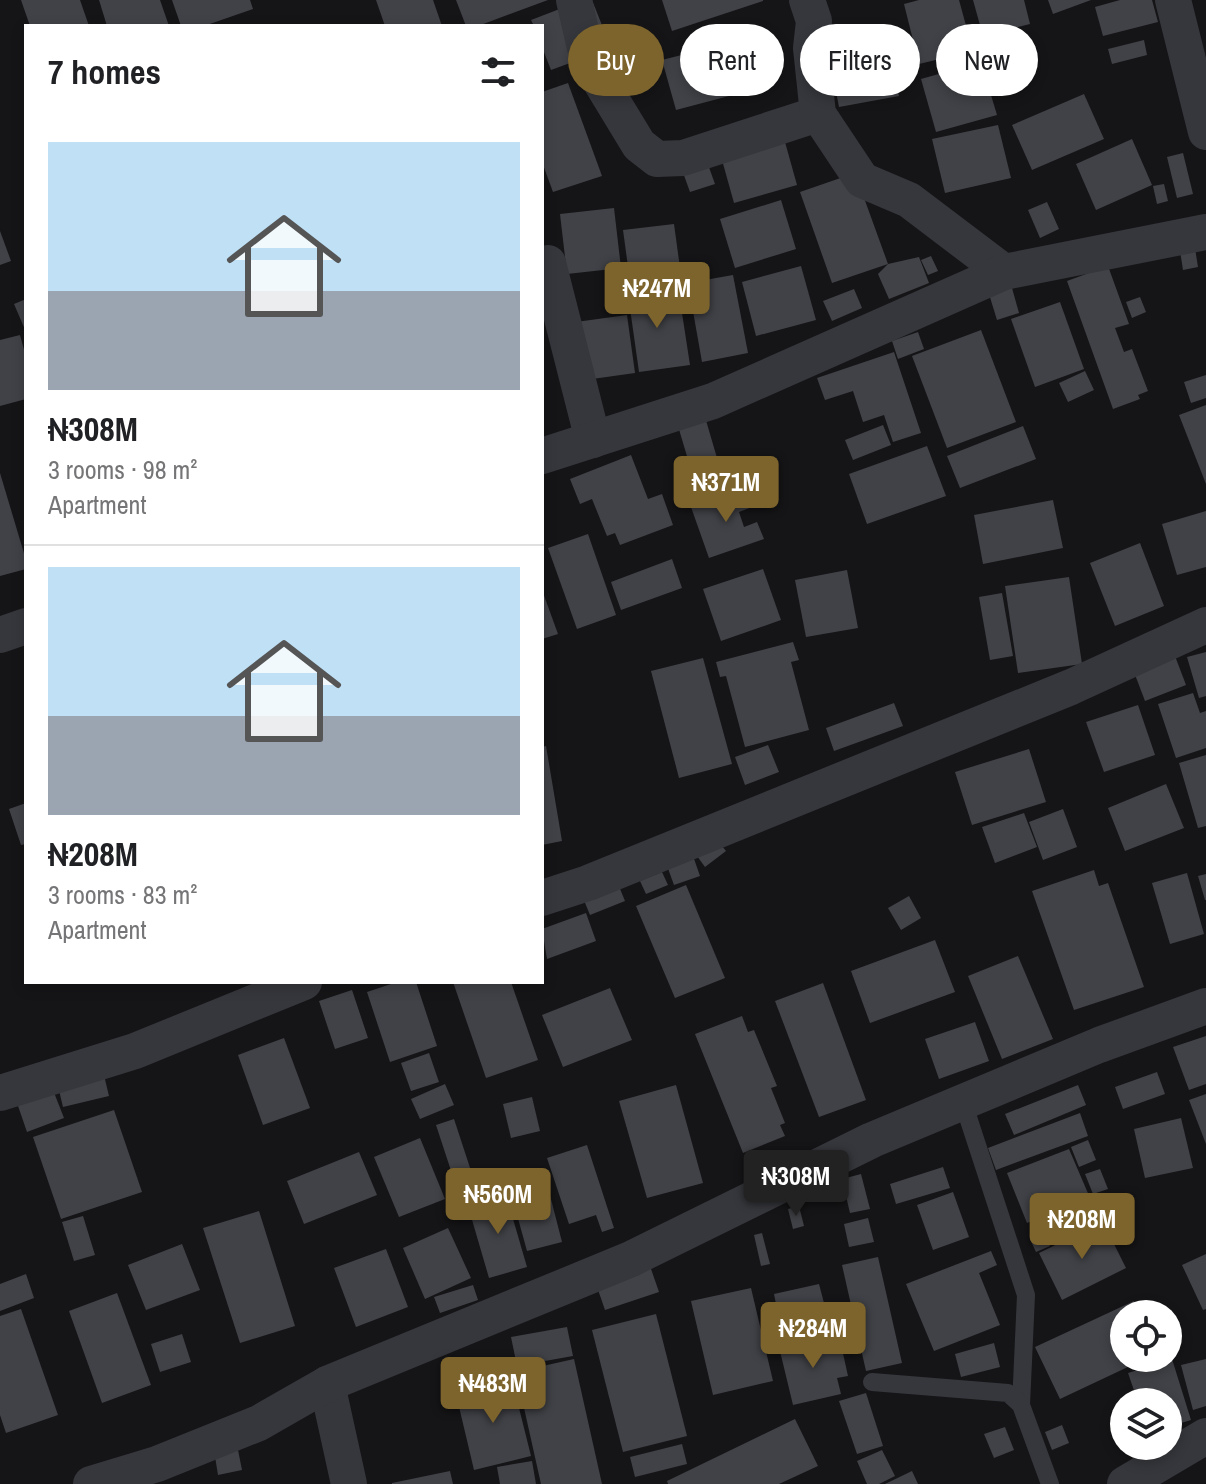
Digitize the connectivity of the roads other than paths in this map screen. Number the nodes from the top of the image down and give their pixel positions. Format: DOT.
graph roads {
  1 [pos="574,0"];
  2 [pos="807,0"];
  3 [pos="1173,0"];
  4 [pos="818,114"];
  5 [pos="1206,132"];
  6 [pos="1206,232"];
  7 [pos="548,263"];
  8 [pos="1004,272"];
  9 [pos="593,440"];
  10 [pos="544,455"];
  11 [pos="1206,625"];
  12 [pos="24,627"];
  13 [pos="0,635"];
  14 [pos="544,897"];
  15 [pos="299,984"];
  16 [pos="1206,1006"];
  17 [pos="0,1093"];
  18 [pos="963,1102"];
  19 [pos="872,1382"];
  20 [pos="327,1384"];
  21 [pos="1021,1405"];
  22 [pos="1206,1436"];
  23 [pos="91,1484"];
  24 [pos="349,1484"];
  25 [pos="1050,1484"];
  26 [pos="1125,1484"];
  1 -- 4 [label="street"];
  2 -- 4 [label="street"];
  3 -- 5 [label="street"];
  4 -- 8 [label="street"];
  6 -- 8 [label="street"];
  7 -- 9 [label="street"];
  8 -- 9 [label="street"];
  9 -- 10 [label="street"];
  11 -- 14 [label="street"];
  12 -- 13 [label="street"];
  15 -- 17 [label="street"];
  16 -- 18 [label="street"];
  18 -- 20 [label="street"];
  18 -- 21 [label="lane"];
  19 -- 21 [label="lane"];
  20 -- 23 [label="street"];
  20 -- 24 [label="street"];
  21 -- 25 [label="lane"];
  22 -- 26 [label="street"];
}
